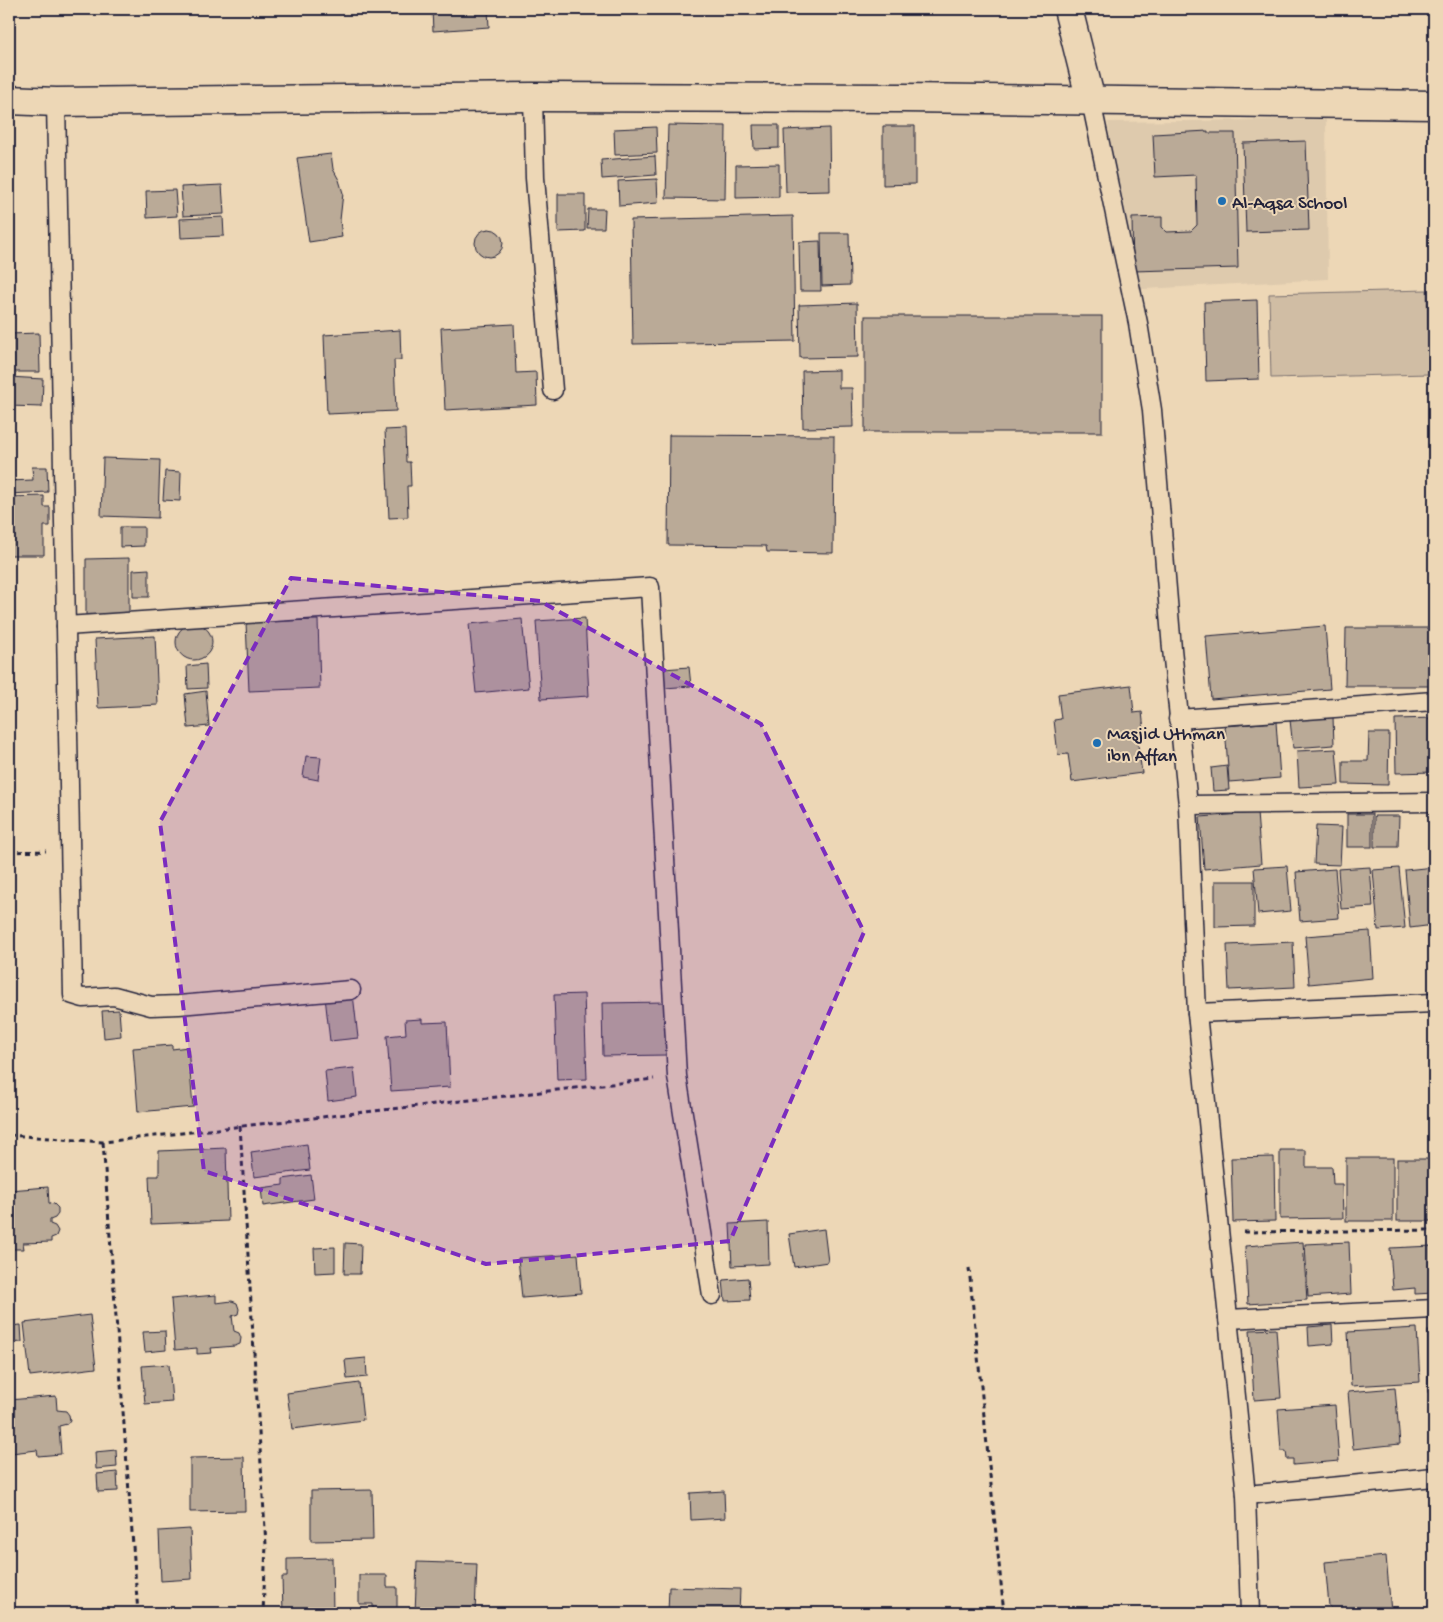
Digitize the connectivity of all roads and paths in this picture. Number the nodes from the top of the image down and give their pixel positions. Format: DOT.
graph roads {
  1 [pos="1068,9"];
  2 [pos="533,97"];
  3 [pos="9,100"];
  4 [pos="1091,101"];
  5 [pos="56,102"];
  6 [pos="1434,105"];
  7 [pos="553,390"];
  8 [pos="66,626"];
  9 [pos="1434,701"];
  10 [pos="1178,719"];
  11 [pos="1434,802"];
  12 [pos="1188,805"];
  13 [pos="69,850"];
  14 [pos="9,852"];
  15 [pos="352,990"];
  16 [pos="1434,1003"];
  17 [pos="1197,1013"];
  18 [pos="677,1076"];
  19 [pos="240,1126"];
  20 [pos="9,1135"];
  21 [pos="103,1142"];
  22 [pos="1434,1230"];
  23 [pos="1220,1233"];
  24 [pos="970,1268"];
  25 [pos="712,1295"];
  26 [pos="1434,1309"];
  27 [pos="1228,1319"];
  28 [pos="1434,1477"];
  29 [pos="1246,1495"];
  30 [pos="138,1613"];
  31 [pos="263,1613"];
  32 [pos="1004,1613"];
  33 [pos="1250,1613"];
  1 -- 4 [label="main road"];
  2 -- 4 [label="main road"];
  2 -- 5 [label="main road"];
  2 -- 7 [label="lane"];
  3 -- 5 [label="main road"];
  4 -- 6 [label="main road"];
  4 -- 10 [label="lane"];
  5 -- 8 [label="lane"];
  8 -- 13 [label="lane"];
  8 -- 18 [label="lane"];
  9 -- 10 [label="lane"];
  10 -- 12 [label="lane"];
  11 -- 12 [label="lane"];
  12 -- 17 [label="lane"];
  13 -- 14 [label="path"];
  13 -- 15 [label="lane"];
  16 -- 17 [label="lane"];
  17 -- 23 [label="lane"];
  18 -- 19 [label="path"];
  18 -- 25 [label="lane"];
  19 -- 21 [label="path"];
  19 -- 31 [label="path"];
  20 -- 21 [label="path"];
  21 -- 30 [label="path"];
  22 -- 23 [label="path"];
  23 -- 27 [label="lane"];
  24 -- 32 [label="path"];
  26 -- 27 [label="lane"];
  27 -- 29 [label="lane"];
  28 -- 29 [label="lane"];
  29 -- 33 [label="lane"];
}
